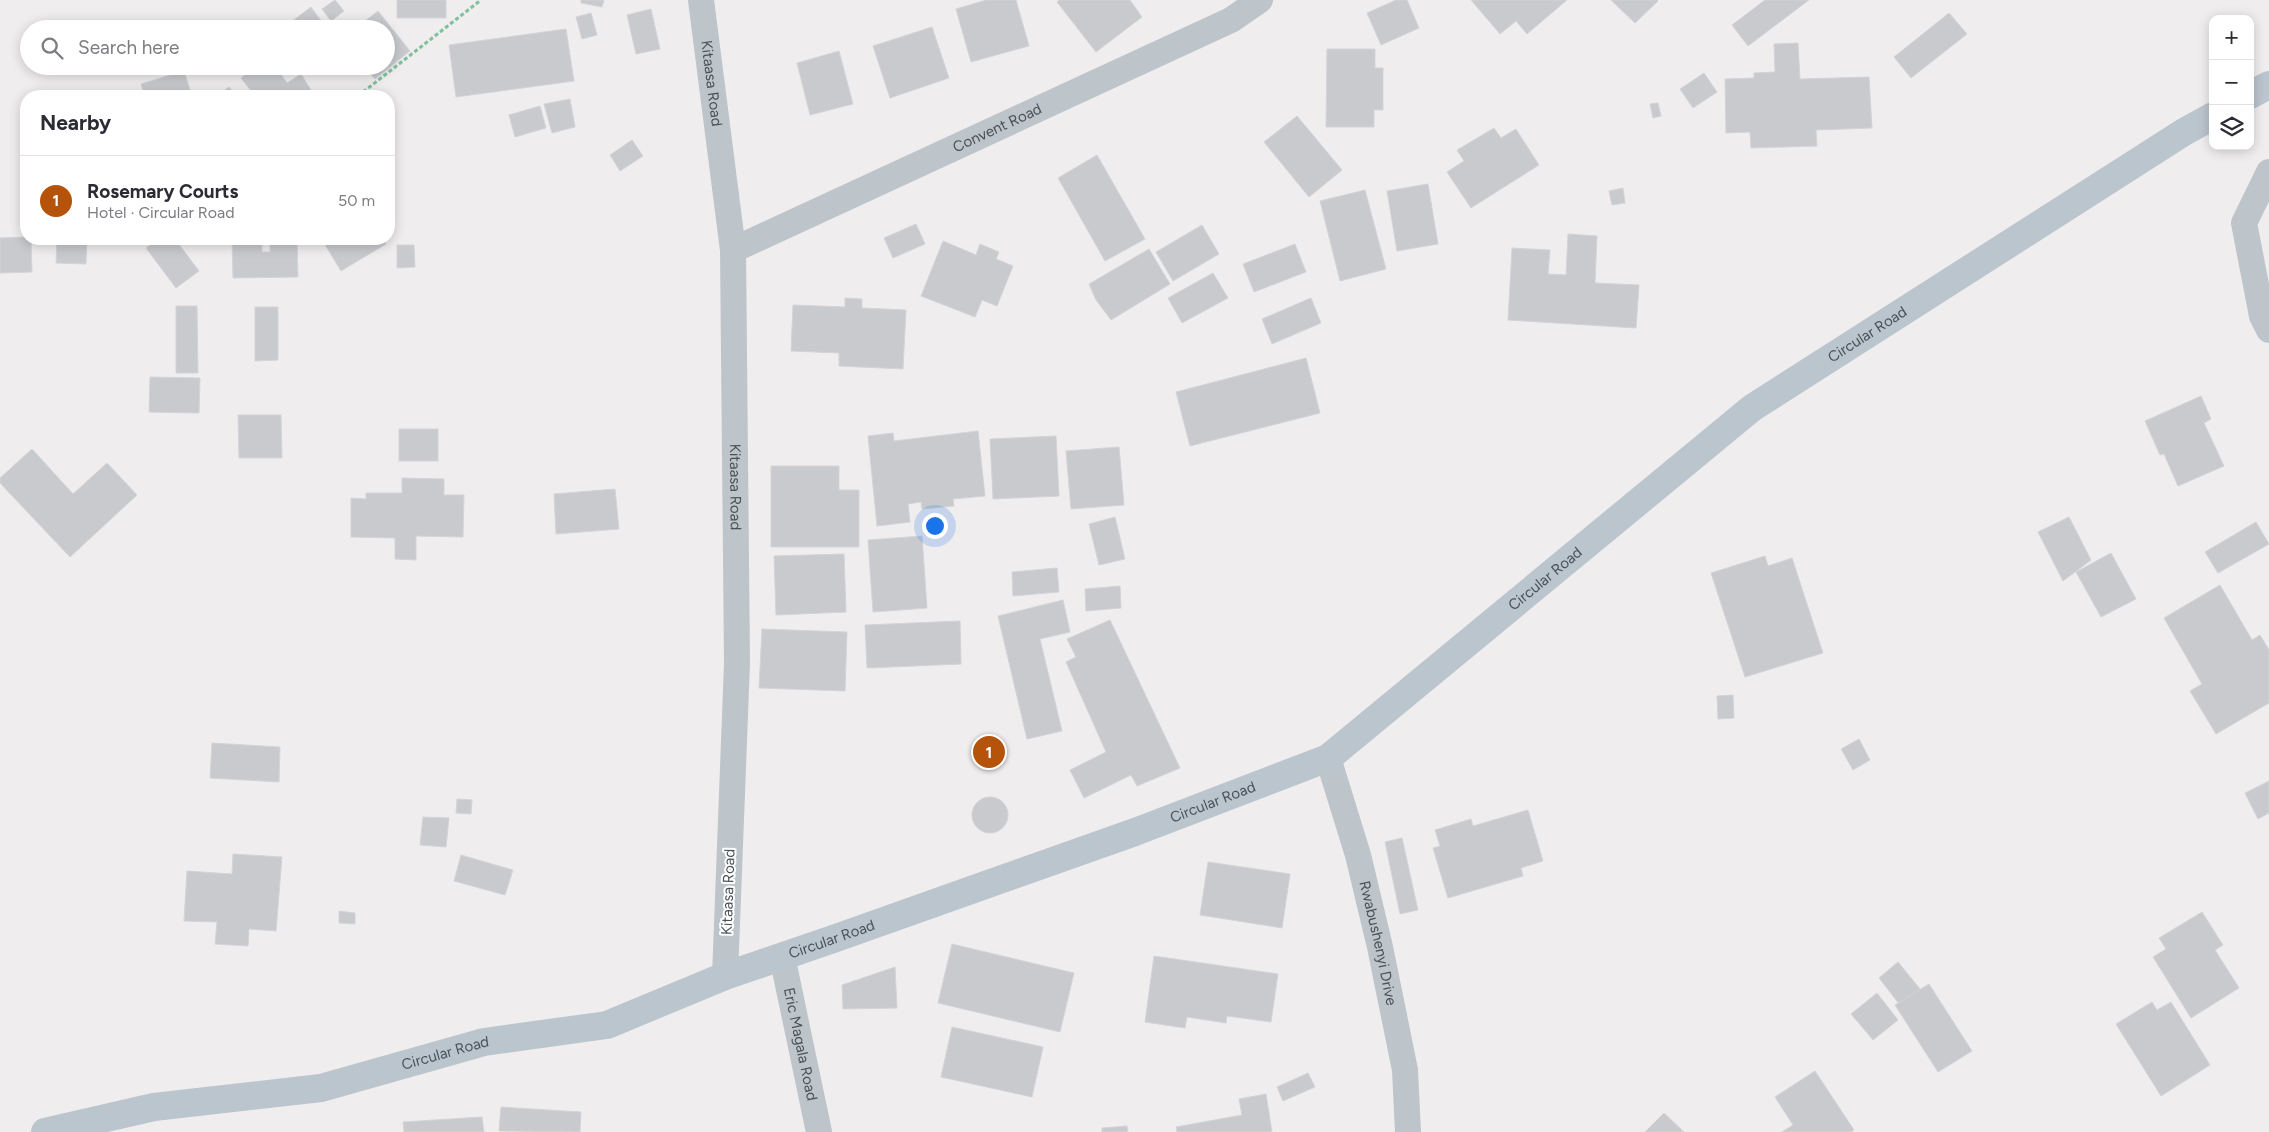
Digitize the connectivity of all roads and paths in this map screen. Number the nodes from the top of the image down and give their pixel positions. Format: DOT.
graph roads {
  1 [pos="481,0"];
  2 [pos="701,0"];
  3 [pos="1260,0"];
  4 [pos="395,67"];
  5 [pos="385,75"];
  6 [pos="2269,85"];
  7 [pos="366,90"];
  8 [pos="2254,93"];
  9 [pos="2209,118"];
  10 [pos="2269,172"];
  11 [pos="733,250"];
  12 [pos="2269,330"];
  13 [pos="1328,758"];
  14 [pos="782,956"];
  15 [pos="725,976"];
  16 [pos="45,1132"];
  17 [pos="819,1132"];
  18 [pos="1408,1132"];
  1 -- 4 [label="path"];
  2 -- 11 [label="street, Kitaasa Road"];
  3 -- 11 [label="street, Convent Road"];
  5 -- 7 [label="path"];
  6 -- 8 [label="street"];
  9 -- 13 [label="street, Circular Road"];
  10 -- 12 [label="street"];
  11 -- 15 [label="street, Kitaasa Road"];
  13 -- 14 [label="street, Circular Road"];
  13 -- 18 [label="street, Rwabushenyi Drive"];
  14 -- 15 [label="street, Circular Road"];
  14 -- 17 [label="street, Eric Magala Road"];
  15 -- 16 [label="street, Circular Road"];
}
